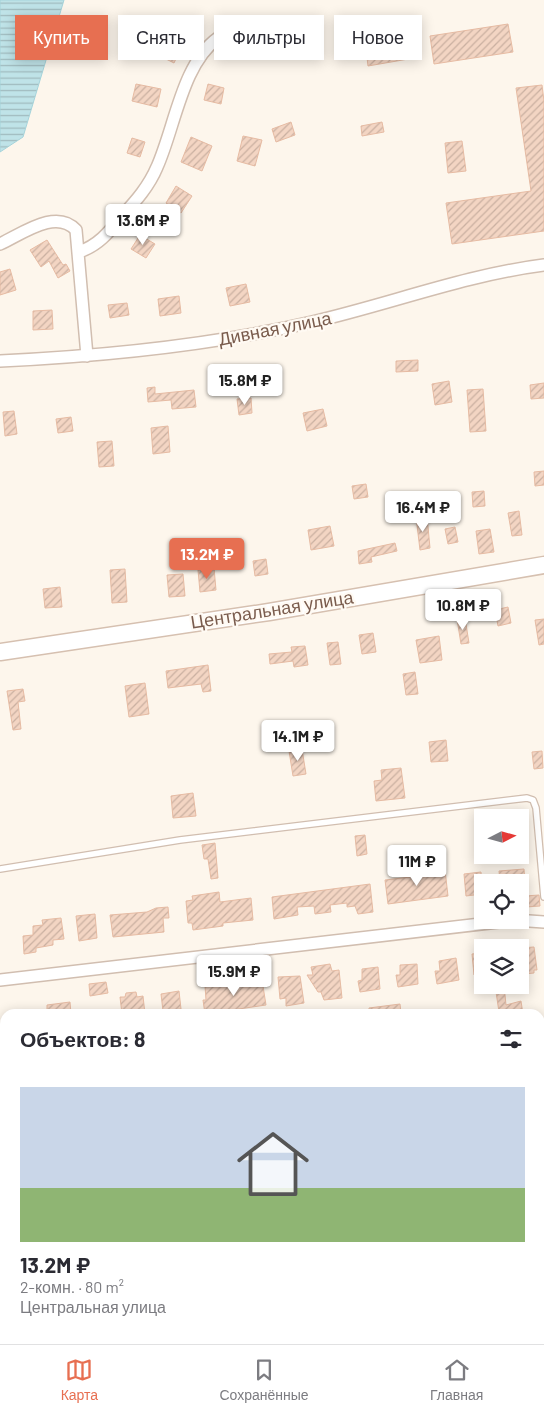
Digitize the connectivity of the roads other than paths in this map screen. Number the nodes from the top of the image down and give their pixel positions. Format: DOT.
graph roads {
  1 [pos="214,41"];
  2 [pos="0,244"];
  3 [pos="79,252"];
  4 [pos="544,265"];
  5 [pos="87,356"];
  6 [pos="0,361"];
  7 [pos="544,565"];
  8 [pos="0,652"];
  9 [pos="0,869"];
  10 [pos="544,897"];
  11 [pos="544,922"];
  12 [pos="0,980"];
  1 -- 3 [label="street"];
  2 -- 3 [label="street"];
  3 -- 5 [label="street"];
  4 -- 5 [label="street, Дивная улица"];
  5 -- 6 [label="street, Дивная улица"];
  7 -- 8 [label="street, Центральная улица"];
  9 -- 10 [label="lane"];
  11 -- 12 [label="street"];
}
